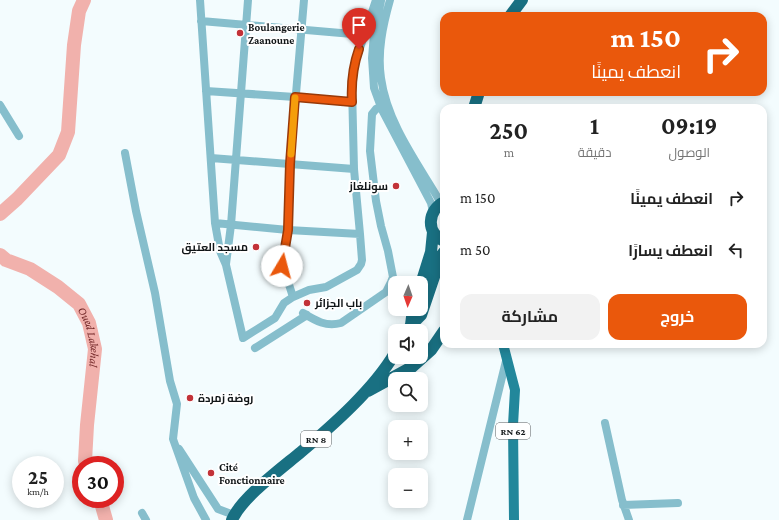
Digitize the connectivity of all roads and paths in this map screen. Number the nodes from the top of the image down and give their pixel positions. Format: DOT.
graph roads {
  1 [pos="200,0"];
  2 [pos="248,0"];
  3 [pos="304,0"];
  4 [pos="376,0"];
  5 [pos="381,0"];
  6 [pos="390,0"];
  7 [pos="522,0"];
  8 [pos="531,0"];
  9 [pos="513,12"];
  10 [pos="522,12"];
  11 [pos="201,21"];
  12 [pos="247,26"];
  13 [pos="302,30"];
  14 [pos="364,35"];
  15 [pos="206,90"];
  16 [pos="242,94"];
  17 [pos="295,97"];
  18 [pos="352,102"];
  19 [pos="0,105"];
  20 [pos="384,105"];
  21 [pos="19,136"];
  22 [pos="125,153"];
  23 [pos="211,158"];
  24 [pos="236,160"];
  25 [pos="290,164"];
  26 [pos="354,169"];
  27 [pos="440,199"];
  28 [pos="440,205"];
  29 [pos="433,212"];
  30 [pos="215,223"];
  31 [pos="231,225"];
  32 [pos="288,230"];
  33 [pos="433,232"];
  34 [pos="360,234"];
  35 [pos="440,239"];
  36 [pos="440,259"];
  37 [pos="226,265"];
  38 [pos="424,276"];
  39 [pos="293,296"];
  40 [pos="413,324"];
  41 [pos="440,337"];
  42 [pos="255,348"];
  43 [pos="504,348"];
  44 [pos="507,356"];
  45 [pos="388,364"];
  46 [pos="364,394"];
  47 [pos="605,423"];
  48 [pos="173,439"];
  49 [pos="678,503"];
  50 [pos="623,505"];
  51 [pos="233,517"];
  52 [pos="206,518"];
  53 [pos="467,520"];
  54 [pos="514,520"];
  55 [pos="629,520"];
  1 -- 11 [label="street"];
  2 -- 12 [label="street"];
  3 -- 13 [label="street"];
  4 -- 14 [label="street"];
  5 -- 20 [label="street"];
  6 -- 20 [label="street"];
  7 -- 9 [label="highway"];
  8 -- 10 [label="highway"];
  11 -- 12 [label="street"];
  11 -- 15 [label="street"];
  12 -- 13 [label="street"];
  12 -- 16 [label="street"];
  13 -- 14 [label="street"];
  13 -- 17 [label="street"];
  14 -- 18 [label="street"];
  15 -- 16 [label="street"];
  15 -- 23 [label="street"];
  16 -- 17 [label="street"];
  16 -- 24 [label="street"];
  17 -- 18 [label="street"];
  17 -- 25 [label="street"];
  18 -- 26 [label="street"];
  19 -- 21 [label="street"];
  20 -- 27 [label="street"];
  20 -- 29 [label="street"];
  20 -- 42 [label="street"];
  22 -- 48 [label="street"];
  23 -- 24 [label="street"];
  23 -- 30 [label="street"];
  24 -- 25 [label="street"];
  24 -- 31 [label="street"];
  25 -- 26 [label="street"];
  25 -- 32 [label="street"];
  26 -- 34 [label="street"];
  28 -- 29 [label="highway"];
  29 -- 33 [label="highway"];
  30 -- 31 [label="street"];
  30 -- 37 [label="street"];
  31 -- 32 [label="street"];
  31 -- 37 [label="street"];
  32 -- 34 [label="street"];
  32 -- 39 [label="street"];
  33 -- 35 [label="highway"];
  33 -- 38 [label="highway"];
  34 -- 39 [label="street"];
  36 -- 40 [label="highway"];
  37 -- 39 [label="street"];
  41 -- 46 [label="highway"];
  43 -- 44 [label="main road, RN 62"];
  44 -- 53 [label="street"];
  44 -- 54 [label="main road, RN 62"];
  45 -- 46 [label="highway, RN 8"];
  46 -- 51 [label="highway, RN 8"];
  47 -- 50 [label="street"];
  48 -- 51 [label="street"];
  48 -- 52 [label="street"];
  49 -- 50 [label="street"];
  50 -- 55 [label="street"];
}
